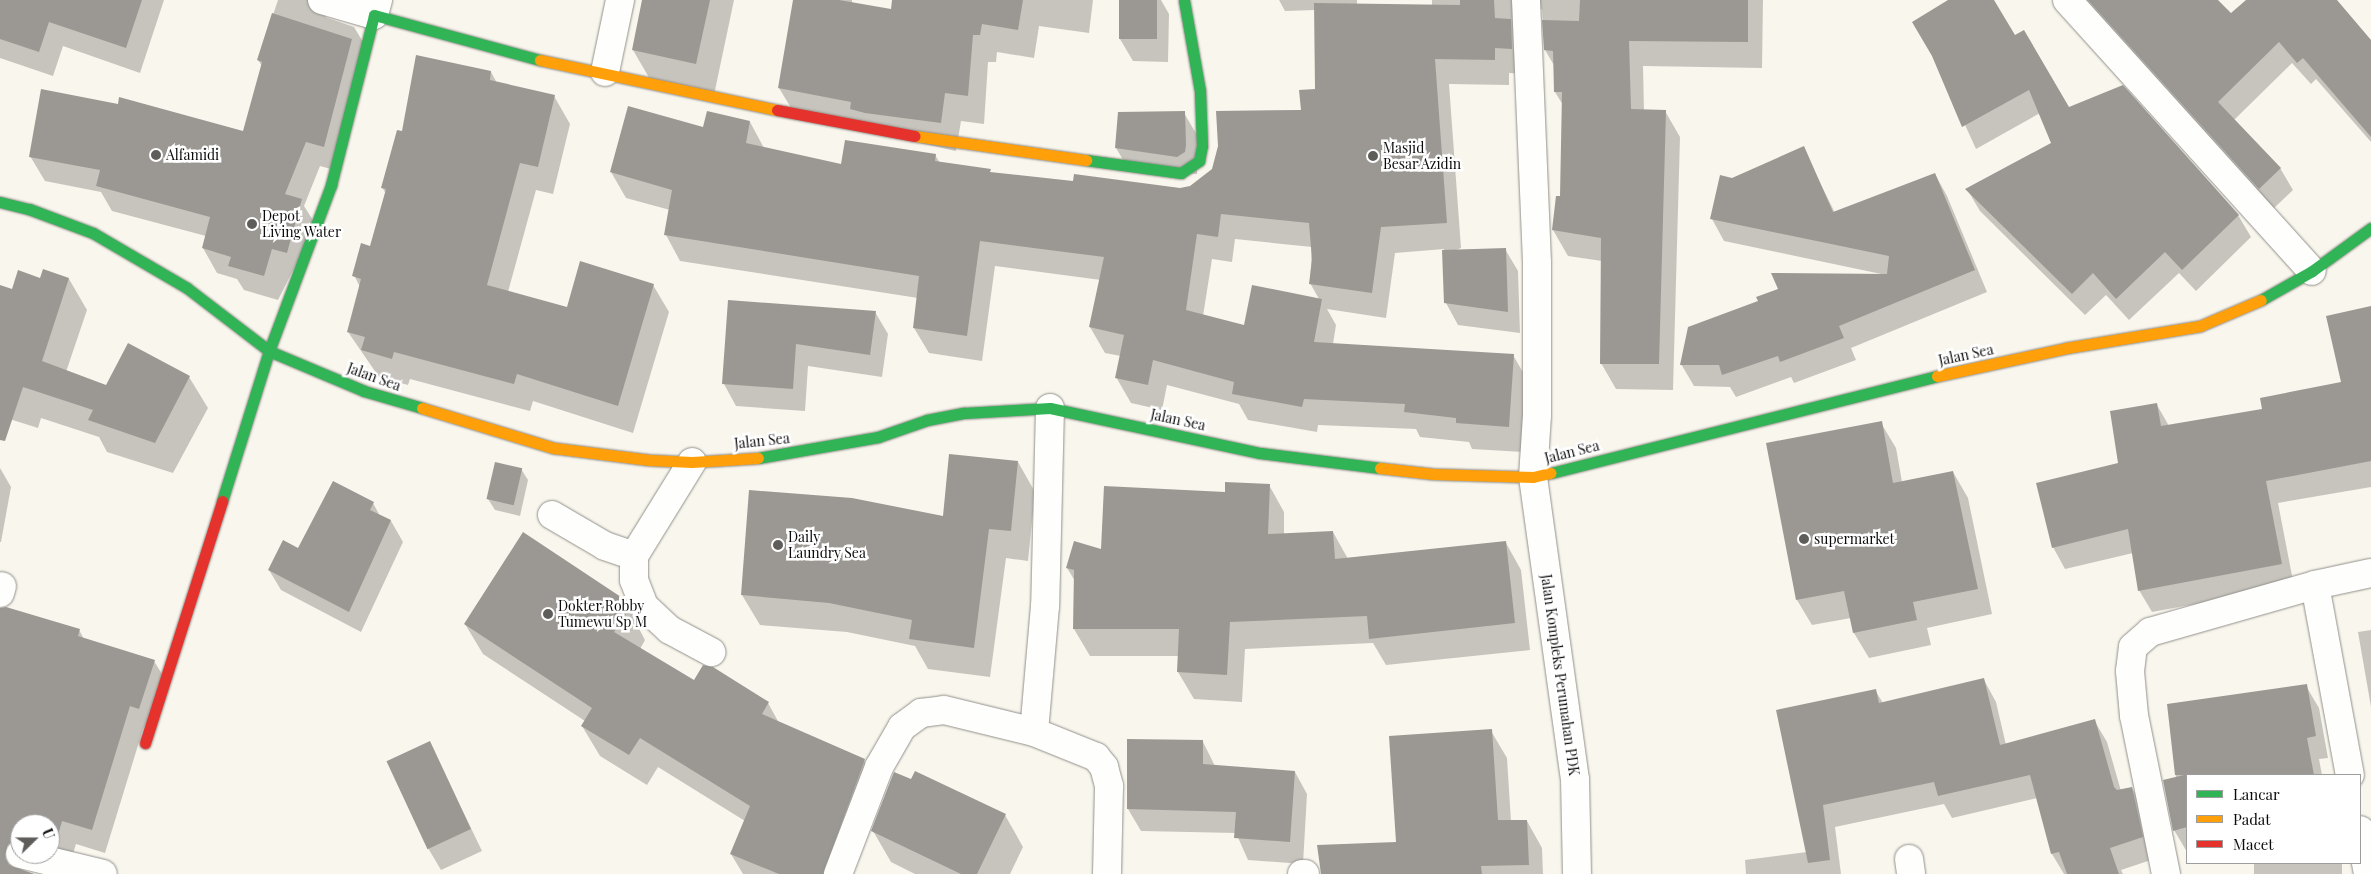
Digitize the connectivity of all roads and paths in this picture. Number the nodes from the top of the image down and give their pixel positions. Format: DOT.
graph roads {
  1 [pos="322,0"];
  2 [pos="620,0"];
  3 [pos="1184,0"];
  4 [pos="1526,0"];
  5 [pos="2067,0"];
  6 [pos="376,7"];
  7 [pos="605,72"];
  8 [pos="0,202"];
  9 [pos="2371,228"];
  10 [pos="2312,271"];
  11 [pos="269,351"];
  12 [pos="1050,408"];
  13 [pos="692,462"];
  14 [pos="1533,477"];
  15 [pos="552,515"];
  16 [pos="634,556"];
  17 [pos="2371,573"];
  18 [pos="2314,585"];
  19 [pos="712,652"];
  20 [pos="1034,732"];
  21 [pos="145,744"];
  22 [pos="2350,774"];
  23 [pos="2361,836"];
  24 [pos="60,864"];
  25 [pos="103,874"];
  26 [pos="838,874"];
  27 [pos="1106,874"];
  28 [pos="1577,874"];
  29 [pos="2166,874"];
  30 [pos="2368,874"];
  1 -- 6 [label="street"];
  2 -- 7 [label="street"];
  3 -- 7 [label="main road"];
  4 -- 14 [label="street, Jalan Kompleks Perumahan PDK"];
  5 -- 10 [label="street"];
  6 -- 7 [label="main road"];
  6 -- 11 [label="main road"];
  8 -- 11 [label="main road, Jalan Sea"];
  9 -- 10 [label="main road, Jalan Sea"];
  10 -- 14 [label="main road, Jalan Sea"];
  11 -- 13 [label="main road, Jalan Sea"];
  11 -- 21 [label="main road"];
  12 -- 13 [label="main road, Jalan Sea"];
  12 -- 14 [label="main road, Jalan Sea"];
  12 -- 20 [label="street"];
  13 -- 16 [label="street"];
  14 -- 28 [label="street, Jalan Kompleks Perumahan PDK"];
  15 -- 16 [label="street"];
  16 -- 19 [label="street"];
  17 -- 18 [label="street"];
  18 -- 22 [label="street"];
  18 -- 29 [label="street"];
  20 -- 26 [label="street"];
  20 -- 27 [label="street"];
  23 -- 30 [label="street"];
  24 -- 25 [label="street"];
}
